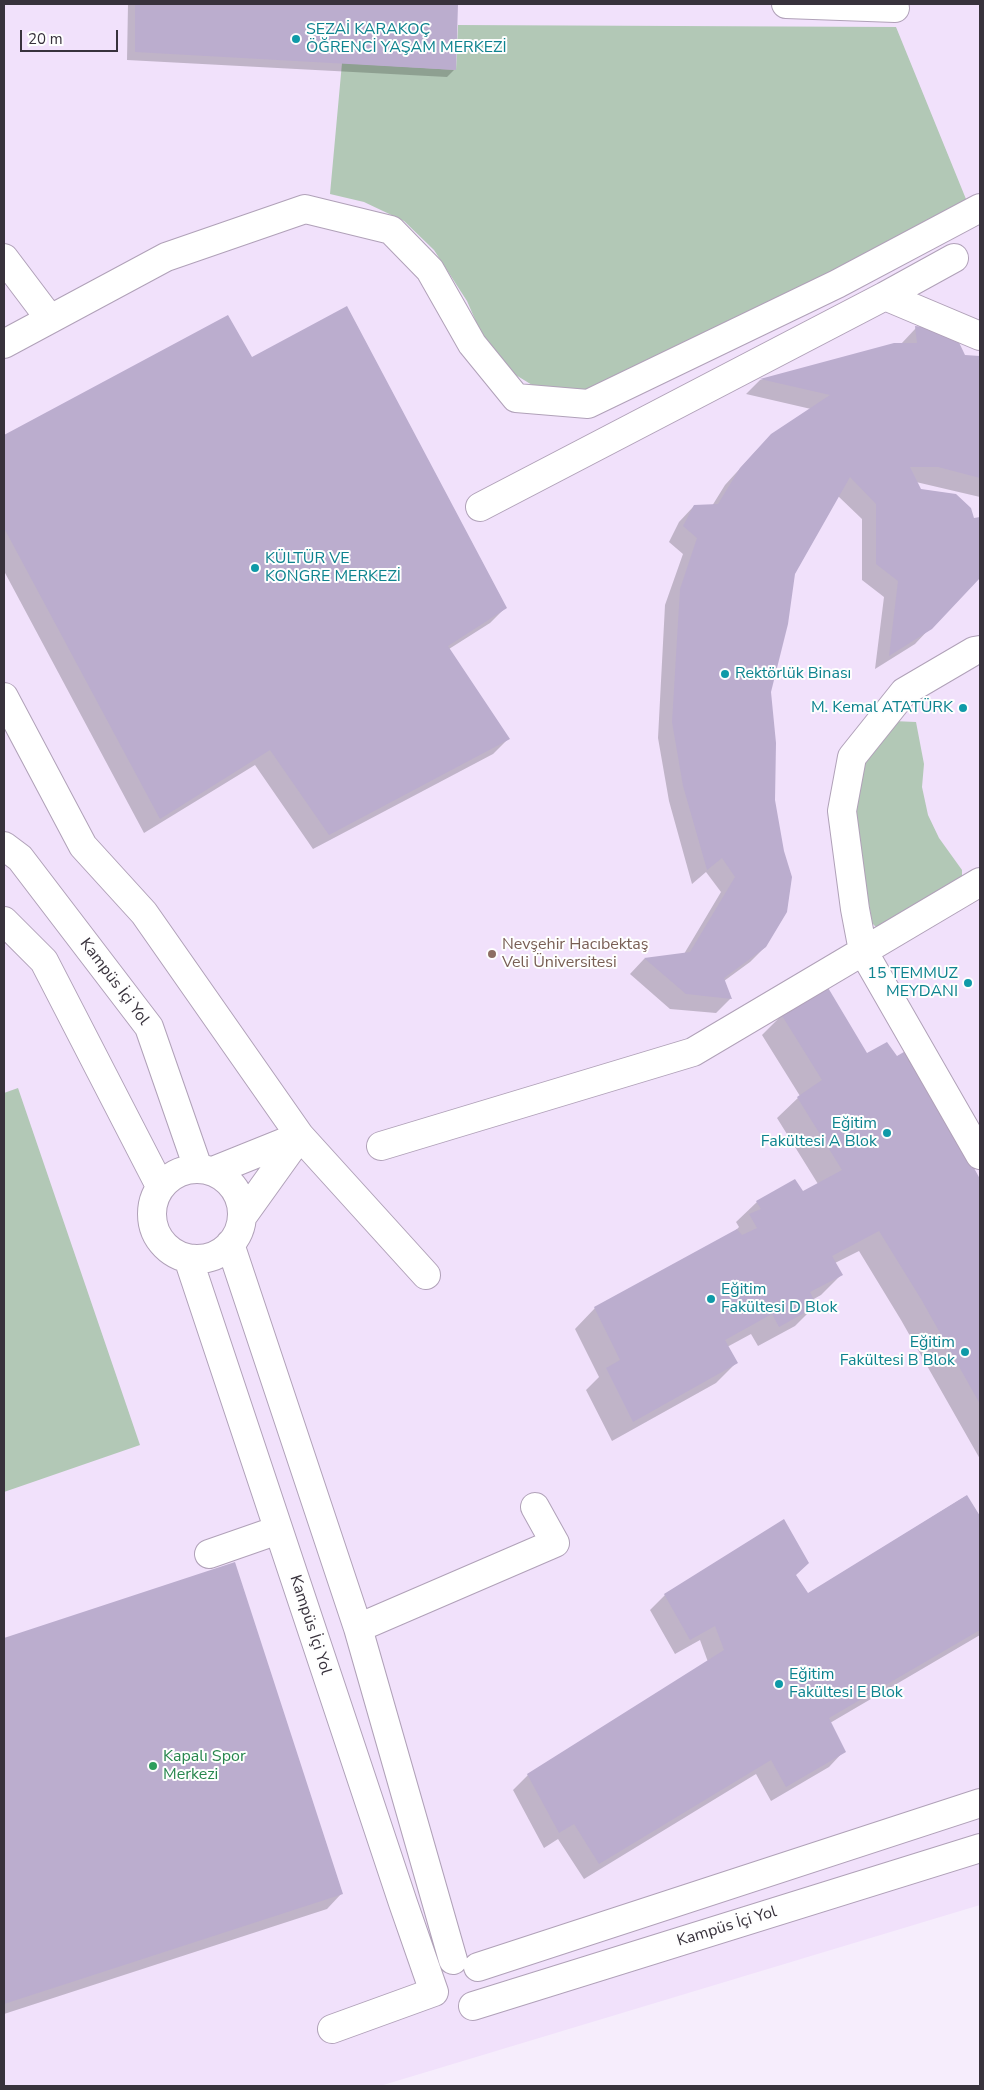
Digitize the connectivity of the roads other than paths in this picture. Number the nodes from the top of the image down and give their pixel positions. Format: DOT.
graph roads {
  1 [pos="786,4"];
  2 [pos="895,8"];
  3 [pos="980,208"];
  4 [pos="4,258"];
  5 [pos="954,258"];
  6 [pos="885,296"];
  7 [pos="50,319"];
  8 [pos="980,336"];
  9 [pos="4,344"];
  10 [pos="480,507"];
  11 [pos="980,650"];
  12 [pos="4,698"];
  13 [pos="4,846"];
  14 [pos="980,882"];
  15 [pos="4,921"];
  16 [pos="863,951"];
  17 [pos="300,1136"];
  18 [pos="381,1146"];
  19 [pos="980,1154"];
  20 [pos="206,1170"];
  21 [pos="160,1186"];
  22 [pos="242,1217"];
  23 [pos="230,1244"];
  24 [pos="188,1258"];
  25 [pos="426,1275"];
  26 [pos="535,1507"];
  27 [pos="278,1530"];
  28 [pos="209,1554"];
  29 [pos="358,1628"];
  30 [pos="980,1803"];
  31 [pos="980,1848"];
  32 [pos="466,1963"];
  33 [pos="434,1992"];
  34 [pos="473,2006"];
  35 [pos="332,2029"];
  1 -- 2 [label="street"];
  3 -- 7 [label="street"];
  4 -- 7 [label="street"];
  5 -- 6 [label="street"];
  6 -- 8 [label="street"];
  6 -- 10 [label="street"];
  7 -- 9 [label="street"];
  11 -- 16 [label="street"];
  12 -- 17 [label="street"];
  13 -- 20 [label="street, Kampüs İçi Yol"];
  14 -- 16 [label="street"];
  15 -- 21 [label="street"];
  16 -- 18 [label="street"];
  16 -- 19 [label="street"];
  17 -- 20 [label="street"];
  17 -- 22 [label="street"];
  17 -- 25 [label="street"];
  20 -- 21 [label="street"];
  20 -- 22 [label="street"];
  21 -- 24 [label="street"];
  22 -- 23 [label="street"];
  23 -- 24 [label="street"];
  23 -- 29 [label="street"];
  24 -- 27 [label="street, Kampüs İçi Yol"];
  26 -- 29 [label="street"];
  27 -- 28 [label="street"];
  27 -- 33 [label="street, Kampüs İçi Yol"];
  29 -- 32 [label="street"];
  30 -- 32 [label="street"];
  31 -- 34 [label="street, Kampüs İçi Yol"];
  32 -- 33 [label="street"];
  32 -- 34 [label="street"];
  33 -- 34 [label="street"];
  33 -- 35 [label="street"];
}
